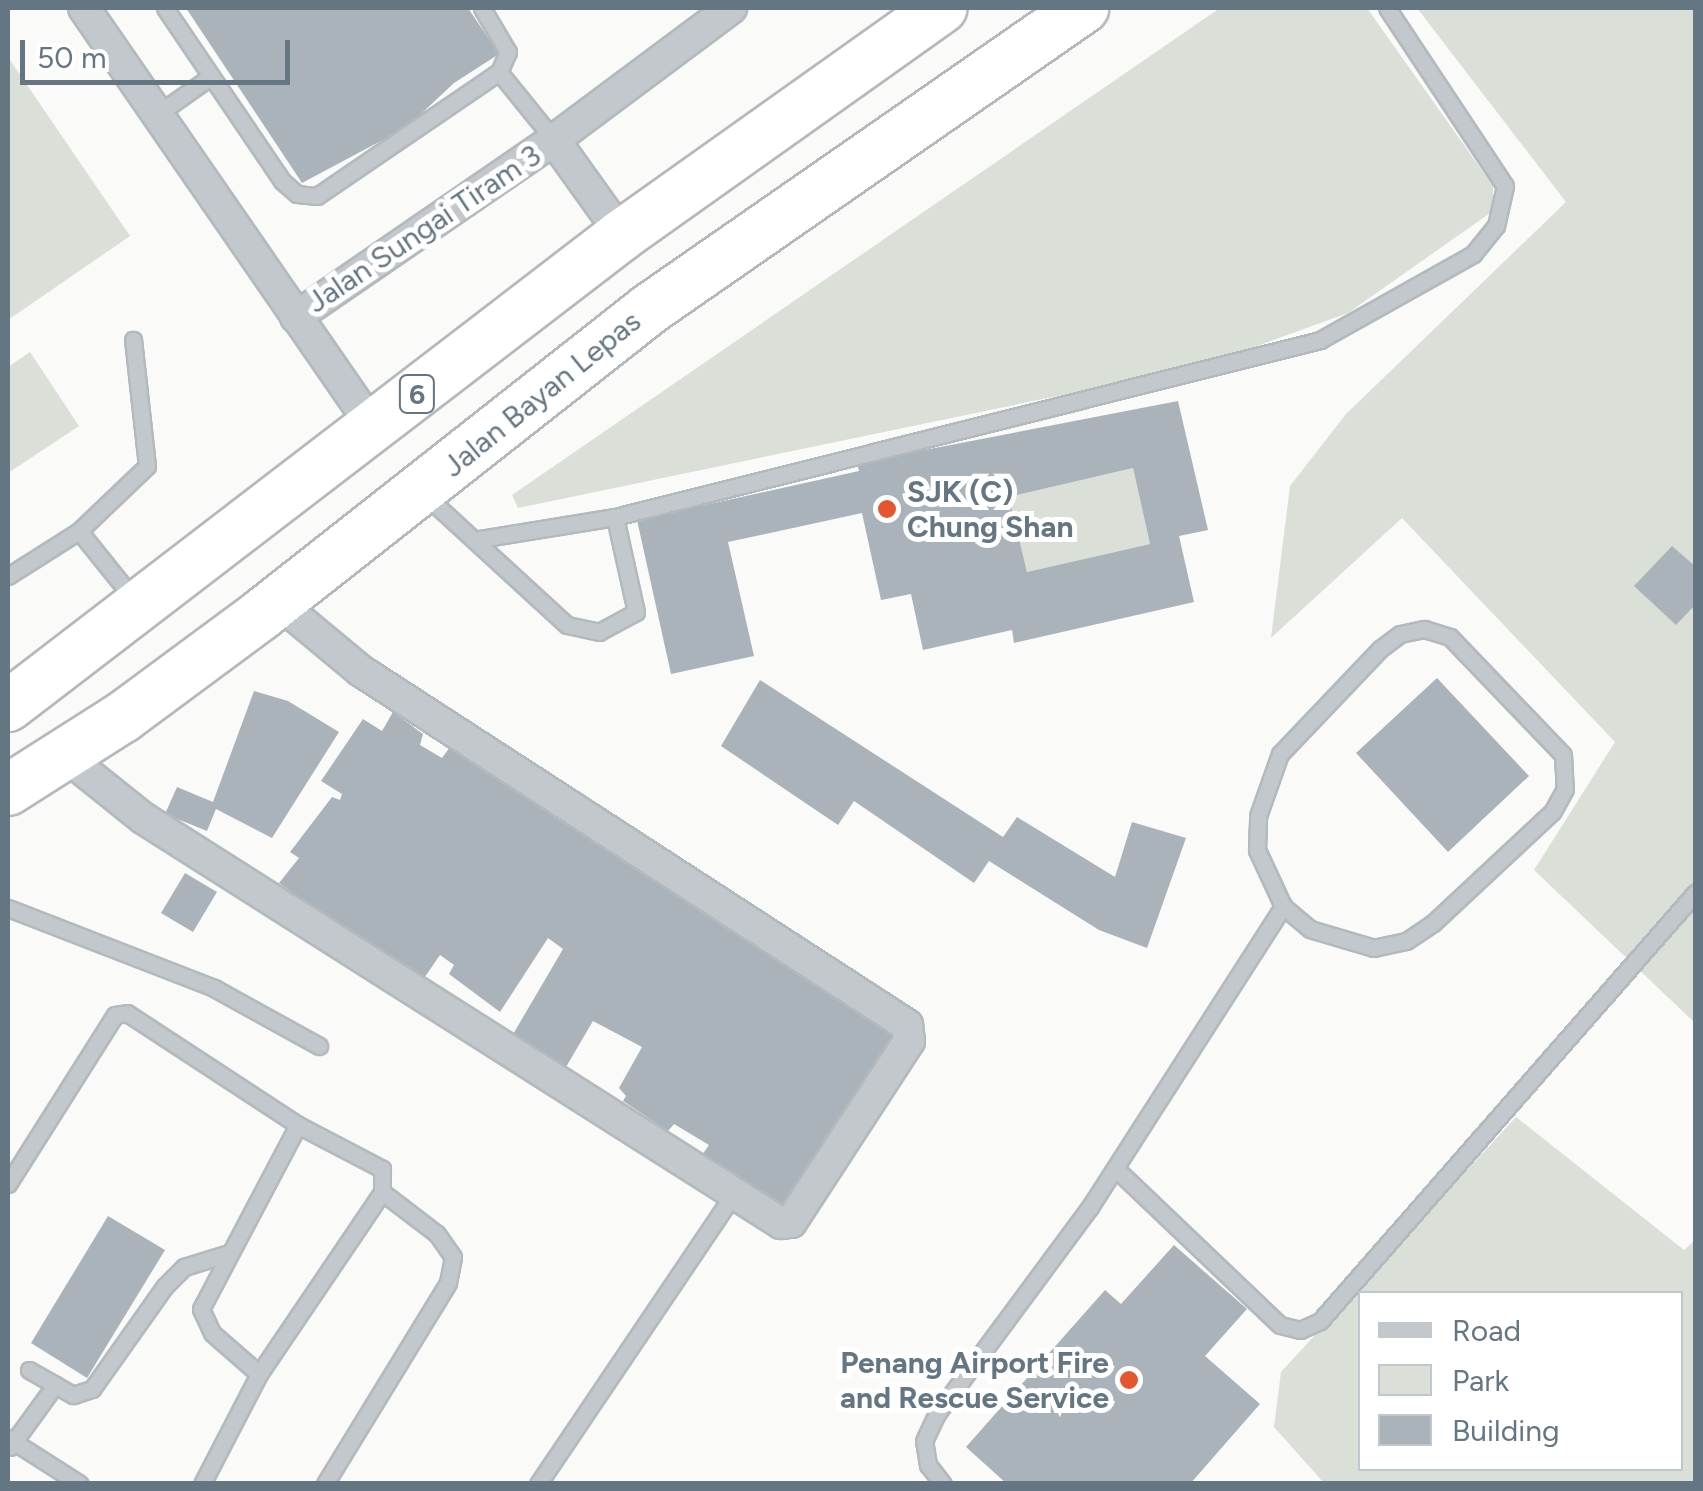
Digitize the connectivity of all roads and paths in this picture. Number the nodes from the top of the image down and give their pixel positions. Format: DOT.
graph roads {
  1 [pos="84,8"];
  2 [pos="164,8"];
  3 [pos="482,8"];
  4 [pos="732,8"];
  5 [pos="942,8"];
  6 [pos="1084,8"];
  7 [pos="1387,8"];
  8 [pos="499,72"];
  9 [pos="210,76"];
  10 [pos="154,116"];
  11 [pos="554,140"];
  12 [pos="622,235"];
  13 [pos="296,317"];
  14 [pos="133,340"];
  15 [pos="374,428"];
  16 [pos="421,491"];
  17 [pos="615,518"];
  18 [pos="80,530"];
  19 [pos="479,539"];
  20 [pos="8,576"];
  21 [pos="278,602"];
  22 [pos="138,603"];
  23 [pos="14,699"];
  24 [pos="123,717"];
  25 [pos="73,762"];
  26 [pos="8,790"];
  27 [pos="8,822"];
  28 [pos="1696,892"];
  29 [pos="1283,906"];
  30 [pos="8,908"];
  31 [pos="319,1046"];
  32 [pos="298,1125"];
  33 [pos="1116,1169"];
  34 [pos="8,1184"];
  35 [pos="382,1192"];
  36 [pos="734,1193"];
  37 [pos="226,1254"];
  38 [pos="29,1370"];
  39 [pos="260,1374"];
  40 [pos="55,1385"];
  41 [pos="10,1443"];
  42 [pos="80,1484"];
  43 [pos="202,1484"];
  44 [pos="325,1484"];
  45 [pos="538,1484"];
  46 [pos="943,1484"];
  1 -- 10 [label="street, Jalan Sungai Tiram 3"];
  2 -- 9 [label="lane"];
  3 -- 8 [label="lane"];
  4 -- 11 [label="street"];
  5 -- 12 [label="highway, 6"];
  6 -- 16 [label="highway, Jalan Bayan Lepas"];
  7 -- 17 [label="lane"];
  8 -- 9 [label="lane"];
  8 -- 11 [label="lane"];
  9 -- 10 [label="lane"];
  10 -- 13 [label="street, Jalan Sungai Tiram 3"];
  11 -- 12 [label="street, Jalan Sungai Tiram 3"];
  11 -- 13 [label="street, Jalan Sungai Tiram 3"];
  12 -- 15 [label="highway, 6"];
  13 -- 15 [label="street, Jalan Sungai Tiram 3"];
  14 -- 18 [label="lane"];
  15 -- 22 [label="highway, 6"];
  16 -- 19 [label="lane"];
  16 -- 21 [label="highway, Jalan Bayan Lepas"];
  17 -- 19 [label="lane"];
  17 -- 19 [label="lane"];
  18 -- 20 [label="lane"];
  18 -- 22 [label="lane"];
  21 -- 24 [label="highway, Jalan Bayan Lepas"];
  21 -- 36 [label="street"];
  22 -- 23 [label="highway, 6"];
  24 -- 25 [label="highway"];
  24 -- 26 [label="highway, Jalan Bayan Lepas"];
  25 -- 27 [label="highway"];
  25 -- 36 [label="street"];
  28 -- 33 [label="lane"];
  29 -- 29 [label="lane"];
  29 -- 33 [label="lane"];
  30 -- 31 [label="lane"];
  32 -- 34 [label="lane"];
  32 -- 35 [label="lane"];
  32 -- 37 [label="lane"];
  33 -- 46 [label="lane"];
  35 -- 39 [label="lane"];
  35 -- 44 [label="lane"];
  36 -- 45 [label="lane"];
  37 -- 39 [label="lane"];
  37 -- 40 [label="lane"];
  38 -- 40 [label="lane"];
  39 -- 43 [label="lane"];
  40 -- 41 [label="lane"];
  41 -- 42 [label="lane"];
}
